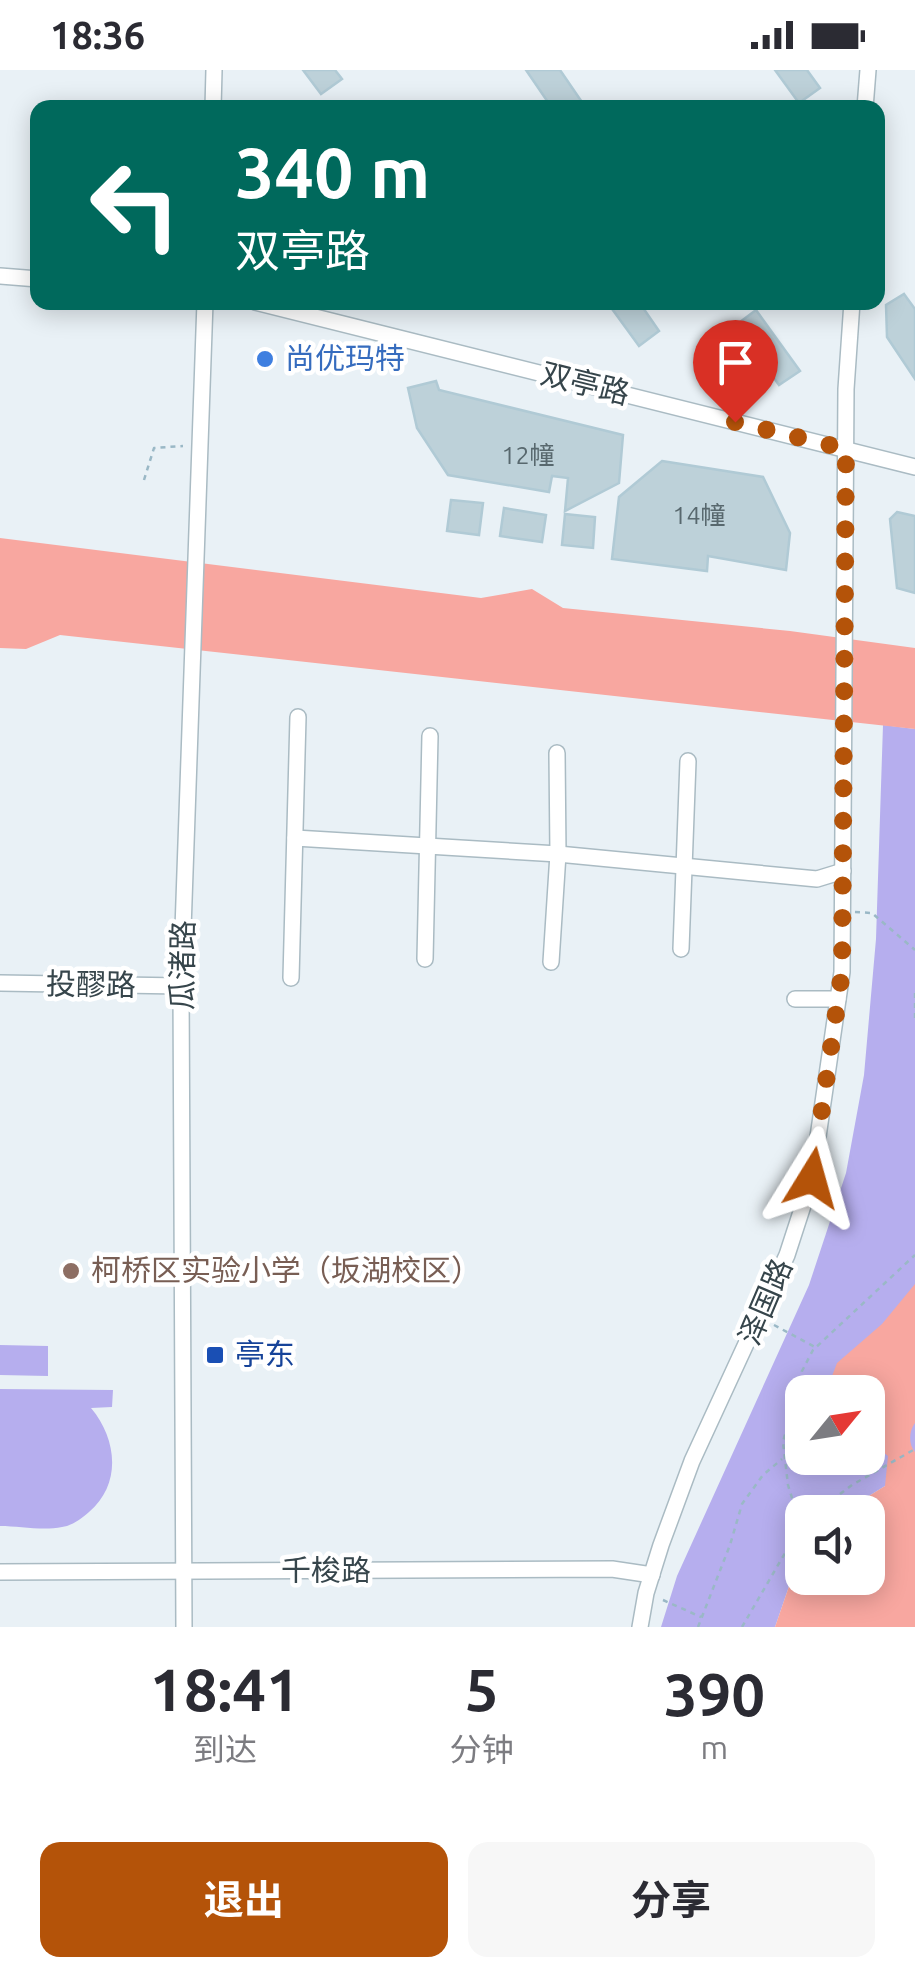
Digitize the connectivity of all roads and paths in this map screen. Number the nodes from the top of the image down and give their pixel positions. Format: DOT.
graph roads {
  1 [pos="214,70"];
  2 [pos="868,70"];
  3 [pos="213,100"];
  4 [pos="866,100"];
  5 [pos="0,276"];
  6 [pos="30,278"];
  7 [pos="205,310"];
  8 [pos="287,310"];
  9 [pos="852,310"];
  10 [pos="200,445"];
  11 [pos="846,449"];
  12 [pos="915,467"];
  13 [pos="144,480"];
  14 [pos="298,717"];
  15 [pos="430,736"];
  16 [pos="557,753"];
  17 [pos="688,761"];
  18 [pos="295,838"];
  19 [pos="427,846"];
  20 [pos="558,854"];
  21 [pos="683,866"];
  22 [pos="842,872"];
  23 [pos="842,911"];
  24 [pos="681,949"];
  25 [pos="915,950"];
  26 [pos="425,959"];
  27 [pos="551,962"];
  28 [pos="291,978"];
  29 [pos="0,983"];
  30 [pos="181,986"];
  31 [pos="915,993"];
  32 [pos="795,999"];
  33 [pos="838,999"];
  34 [pos="915,1022"];
  35 [pos="915,1255"];
  36 [pos="759,1318"];
  37 [pos="816,1348"];
  38 [pos="915,1450"];
  39 [pos="783,1458"];
  40 [pos="793,1495"];
  41 [pos="841,1495"];
  42 [pos="785,1555"];
  43 [pos="0,1572"];
  44 [pos="184,1572"];
  45 [pos="652,1575"];
  46 [pos="646,1593"];
  47 [pos="702,1618"];
  48 [pos="184,1627"];
  49 [pos="640,1627"];
  50 [pos="698,1627"];
  51 [pos="742,1627"];
  1 -- 3 [label="street"];
  2 -- 4 [label="street"];
  5 -- 6 [label="street"];
  7 -- 10 [label="street, 瓜渚路"];
  8 -- 11 [label="street, 双亭路"];
  9 -- 11 [label="street, 泽国路"];
  10 -- 13 [label="path"];
  10 -- 30 [label="street, 瓜渚路"];
  11 -- 12 [label="street, 双亭路"];
  11 -- 22 [label="street, 泽国路"];
  14 -- 18 [label="street"];
  15 -- 19 [label="street"];
  16 -- 20 [label="street"];
  17 -- 21 [label="street"];
  18 -- 19 [label="street"];
  18 -- 28 [label="street"];
  19 -- 20 [label="street"];
  19 -- 26 [label="street"];
  20 -- 21 [label="street"];
  20 -- 27 [label="street"];
  21 -- 22 [label="street"];
  21 -- 24 [label="street"];
  22 -- 23 [label="street, 泽国路"];
  23 -- 25 [label="path"];
  23 -- 33 [label="street, 泽国路"];
  29 -- 30 [label="street, 投醪路"];
  30 -- 44 [label="street, 瓜渚路"];
  31 -- 34 [label="path"];
  32 -- 33 [label="street"];
  33 -- 36 [label="street, 泽国路"];
  35 -- 37 [label="path"];
  36 -- 37 [label="path"];
  36 -- 45 [label="street, 泽国路"];
  37 -- 39 [label="path"];
  38 -- 41 [label="path"];
  39 -- 40 [label="path"];
  39 -- 47 [label="path"];
  42 -- 51 [label="path"];
  43 -- 44 [label="street, 千梭路"];
  44 -- 45 [label="street, 千梭路"];
  44 -- 48 [label="street, 瓜渚路"];
  45 -- 46 [label="street, 泽国路"];
  46 -- 47 [label="path"];
  46 -- 49 [label="street, 泽国路"];
  47 -- 50 [label="path"];
}
